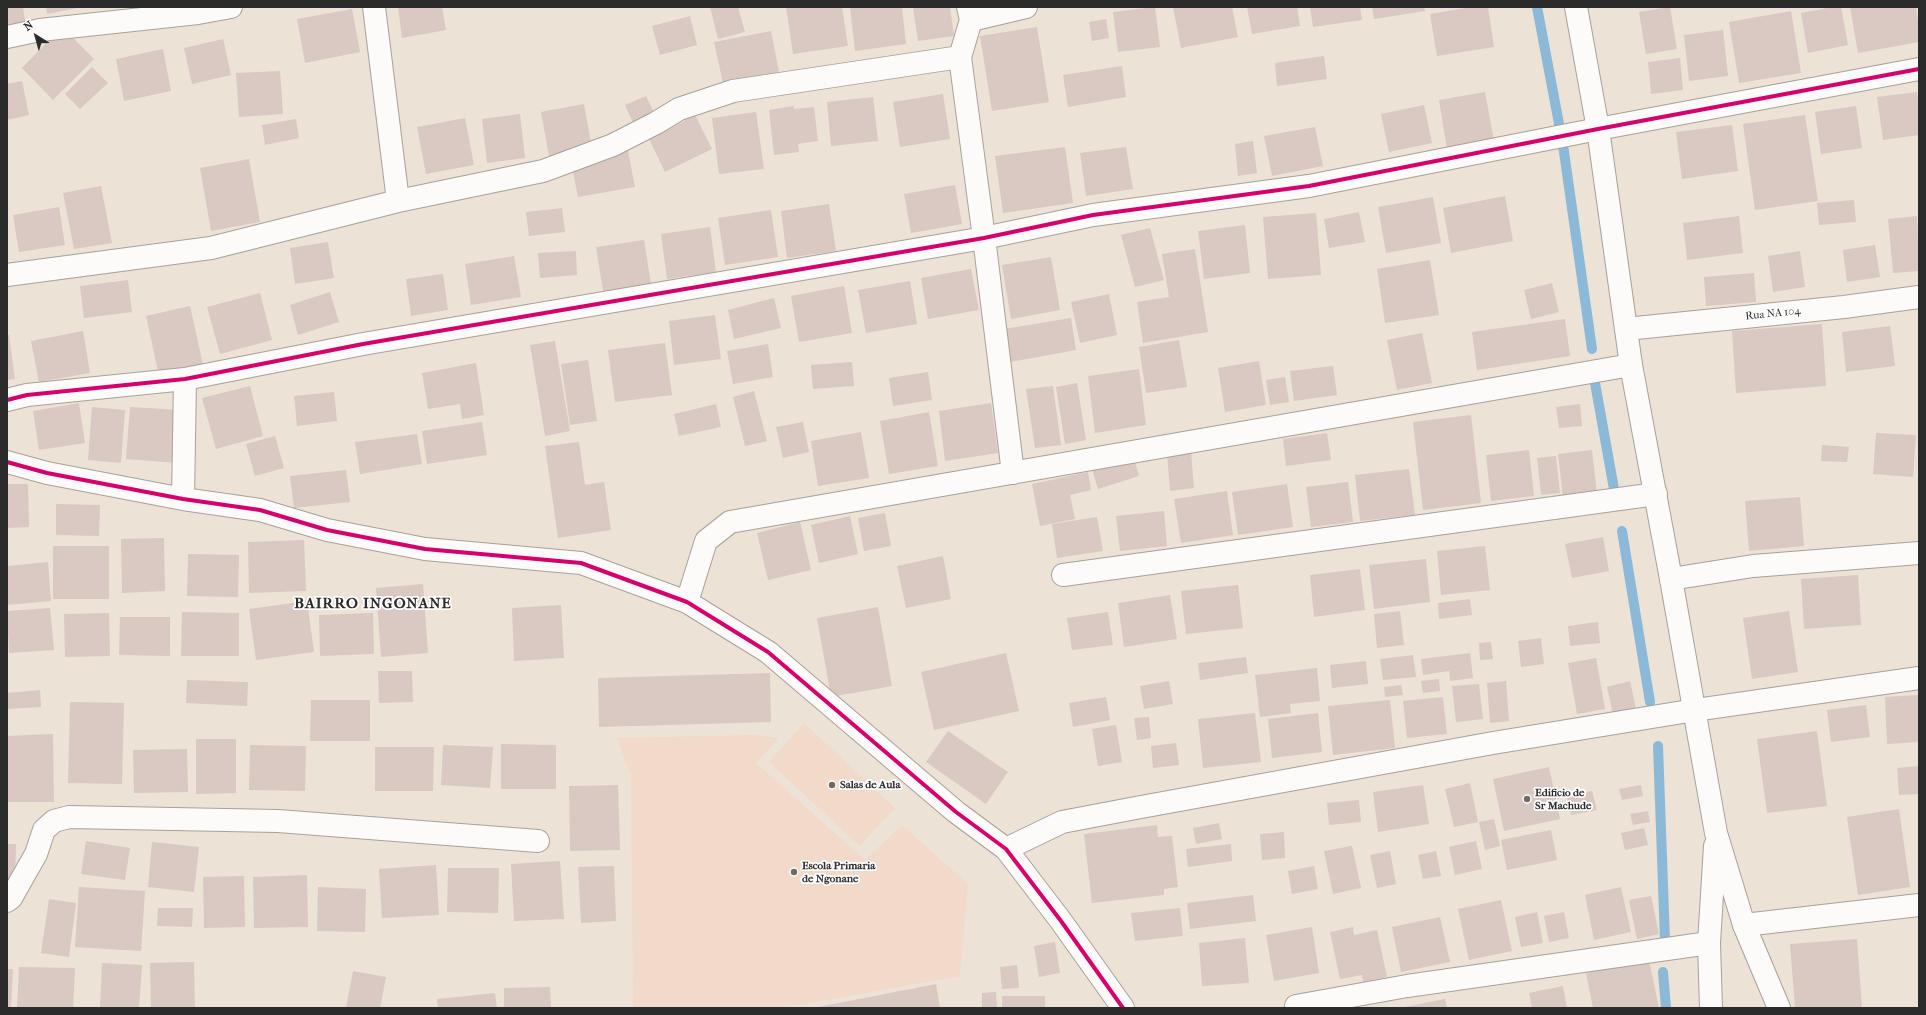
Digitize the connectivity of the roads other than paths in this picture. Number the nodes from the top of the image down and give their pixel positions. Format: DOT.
graph roads {
  1 [pos="231,7"];
  2 [pos="374,7"];
  3 [pos="1026,7"];
  4 [pos="1576,7"];
  5 [pos="970,13"];
  6 [pos="7,37"];
  7 [pos="960,57"];
  8 [pos="1919,69"];
  9 [pos="1598,129"];
  10 [pos="398,201"];
  11 [pos="984,238"];
  12 [pos="7,275"];
  13 [pos="1919,297"];
  14 [pos="1626,329"];
  15 [pos="1631,365"];
  16 [pos="185,379"];
  17 [pos="7,400"];
  18 [pos="7,462"];
  19 [pos="1013,473"];
  20 [pos="1656,494"];
  21 [pos="184,499"];
  22 [pos="1919,553"];
  23 [pos="1063,575"];
  24 [pos="1671,579"];
  25 [pos="687,602"];
  26 [pos="1919,678"];
  27 [pos="1695,710"];
  28 [pos="1716,833"];
  29 [pos="538,841"];
  30 [pos="1006,849"];
  31 [pos="7,901"];
  32 [pos="1919,905"];
  33 [pos="1744,925"];
  34 [pos="1709,943"];
  35 [pos="1293,1007"];
  36 [pos="1123,1008"];
  37 [pos="1711,1008"];
  38 [pos="1779,1008"];
  1 -- 6 [label="street"];
  2 -- 10 [label="street"];
  3 -- 5 [label="street"];
  4 -- 9 [label="street"];
  5 -- 7 [label="street"];
  7 -- 10 [label="street"];
  7 -- 11 [label="street"];
  8 -- 9 [label="street"];
  9 -- 11 [label="street"];
  9 -- 14 [label="street"];
  10 -- 12 [label="street"];
  11 -- 16 [label="street"];
  11 -- 19 [label="street"];
  13 -- 14 [label="street, Rua NA 104"];
  14 -- 15 [label="street"];
  15 -- 19 [label="street"];
  15 -- 20 [label="street"];
  16 -- 17 [label="street"];
  16 -- 21 [label="street"];
  18 -- 21 [label="street"];
  19 -- 25 [label="street"];
  20 -- 23 [label="street"];
  20 -- 24 [label="street"];
  21 -- 25 [label="street"];
  22 -- 24 [label="street"];
  24 -- 27 [label="street"];
  25 -- 30 [label="street"];
  26 -- 27 [label="street"];
  27 -- 28 [label="street"];
  27 -- 30 [label="street"];
  28 -- 33 [label="street"];
  28 -- 34 [label="street"];
  29 -- 31 [label="street"];
  30 -- 36 [label="street"];
  32 -- 33 [label="street"];
  33 -- 38 [label="street"];
  34 -- 35 [label="street"];
  34 -- 37 [label="street"];
}
